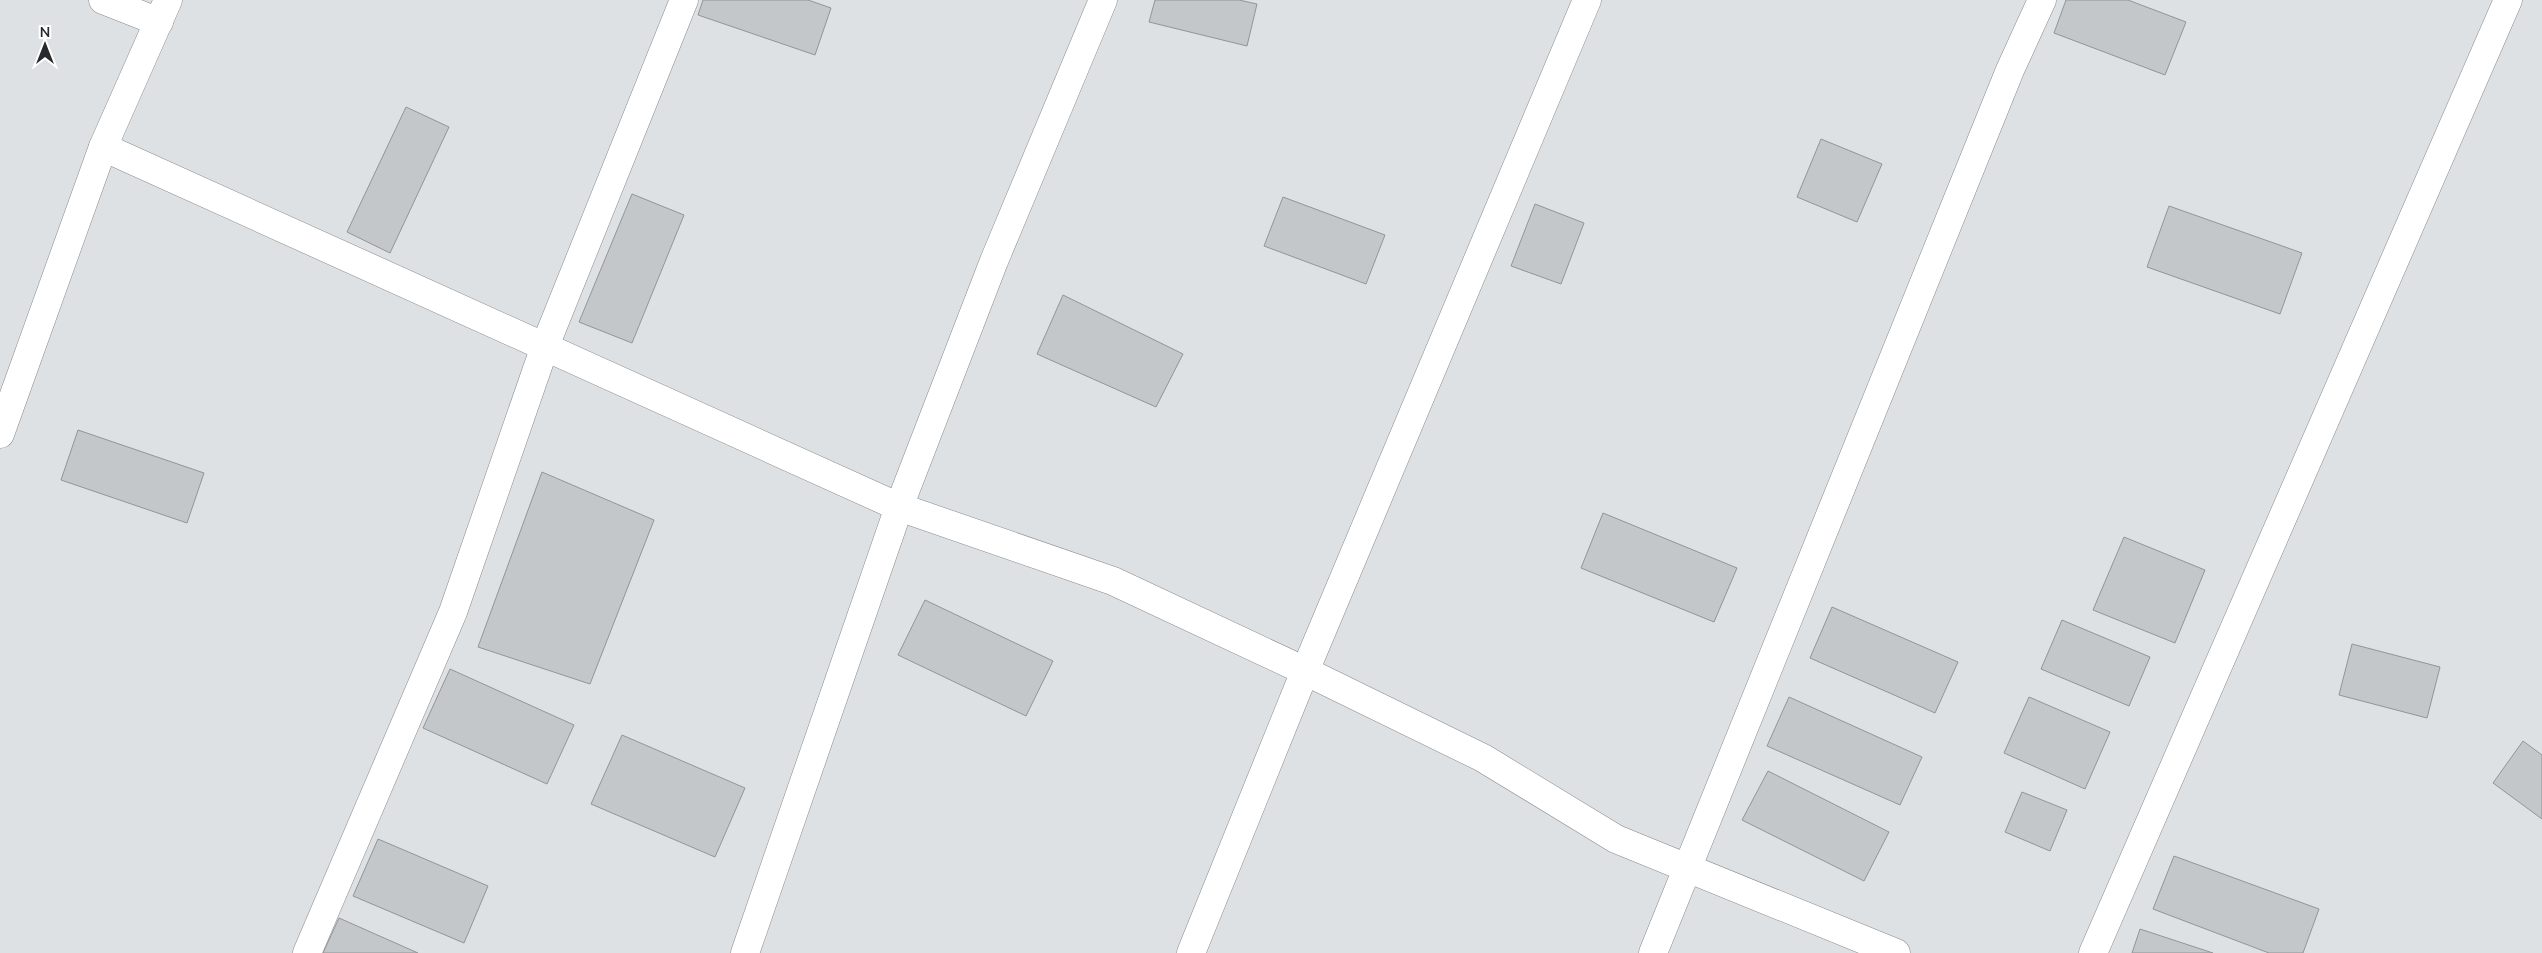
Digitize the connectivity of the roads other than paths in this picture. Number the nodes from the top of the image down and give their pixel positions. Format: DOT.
graph roads {
  1 [pos="103,0"];
  2 [pos="684,0"];
  3 [pos="1103,0"];
  4 [pos="1588,0"];
  5 [pos="2042,0"];
  6 [pos="2508,0"];
  7 [pos="164,11"];
  8 [pos="103,147"];
  9 [pos="545,346"];
  10 [pos="0,434"];
  11 [pos="899,507"];
  12 [pos="1306,671"];
  13 [pos="1685,868"];
  14 [pos="306,953"];
  15 [pos="745,953"];
  16 [pos="1191,953"];
  17 [pos="1652,953"];
  18 [pos="1896,953"];
  19 [pos="2093,953"];
  1 -- 7 [label="street"];
  2 -- 9 [label="street"];
  3 -- 11 [label="street"];
  4 -- 12 [label="street"];
  5 -- 13 [label="street"];
  6 -- 19 [label="street"];
  7 -- 8 [label="street"];
  8 -- 9 [label="street"];
  8 -- 10 [label="street"];
  9 -- 11 [label="street"];
  9 -- 14 [label="street"];
  11 -- 12 [label="street"];
  11 -- 15 [label="street"];
  12 -- 13 [label="street"];
  12 -- 16 [label="street"];
  13 -- 17 [label="street"];
  13 -- 18 [label="street"];
}
